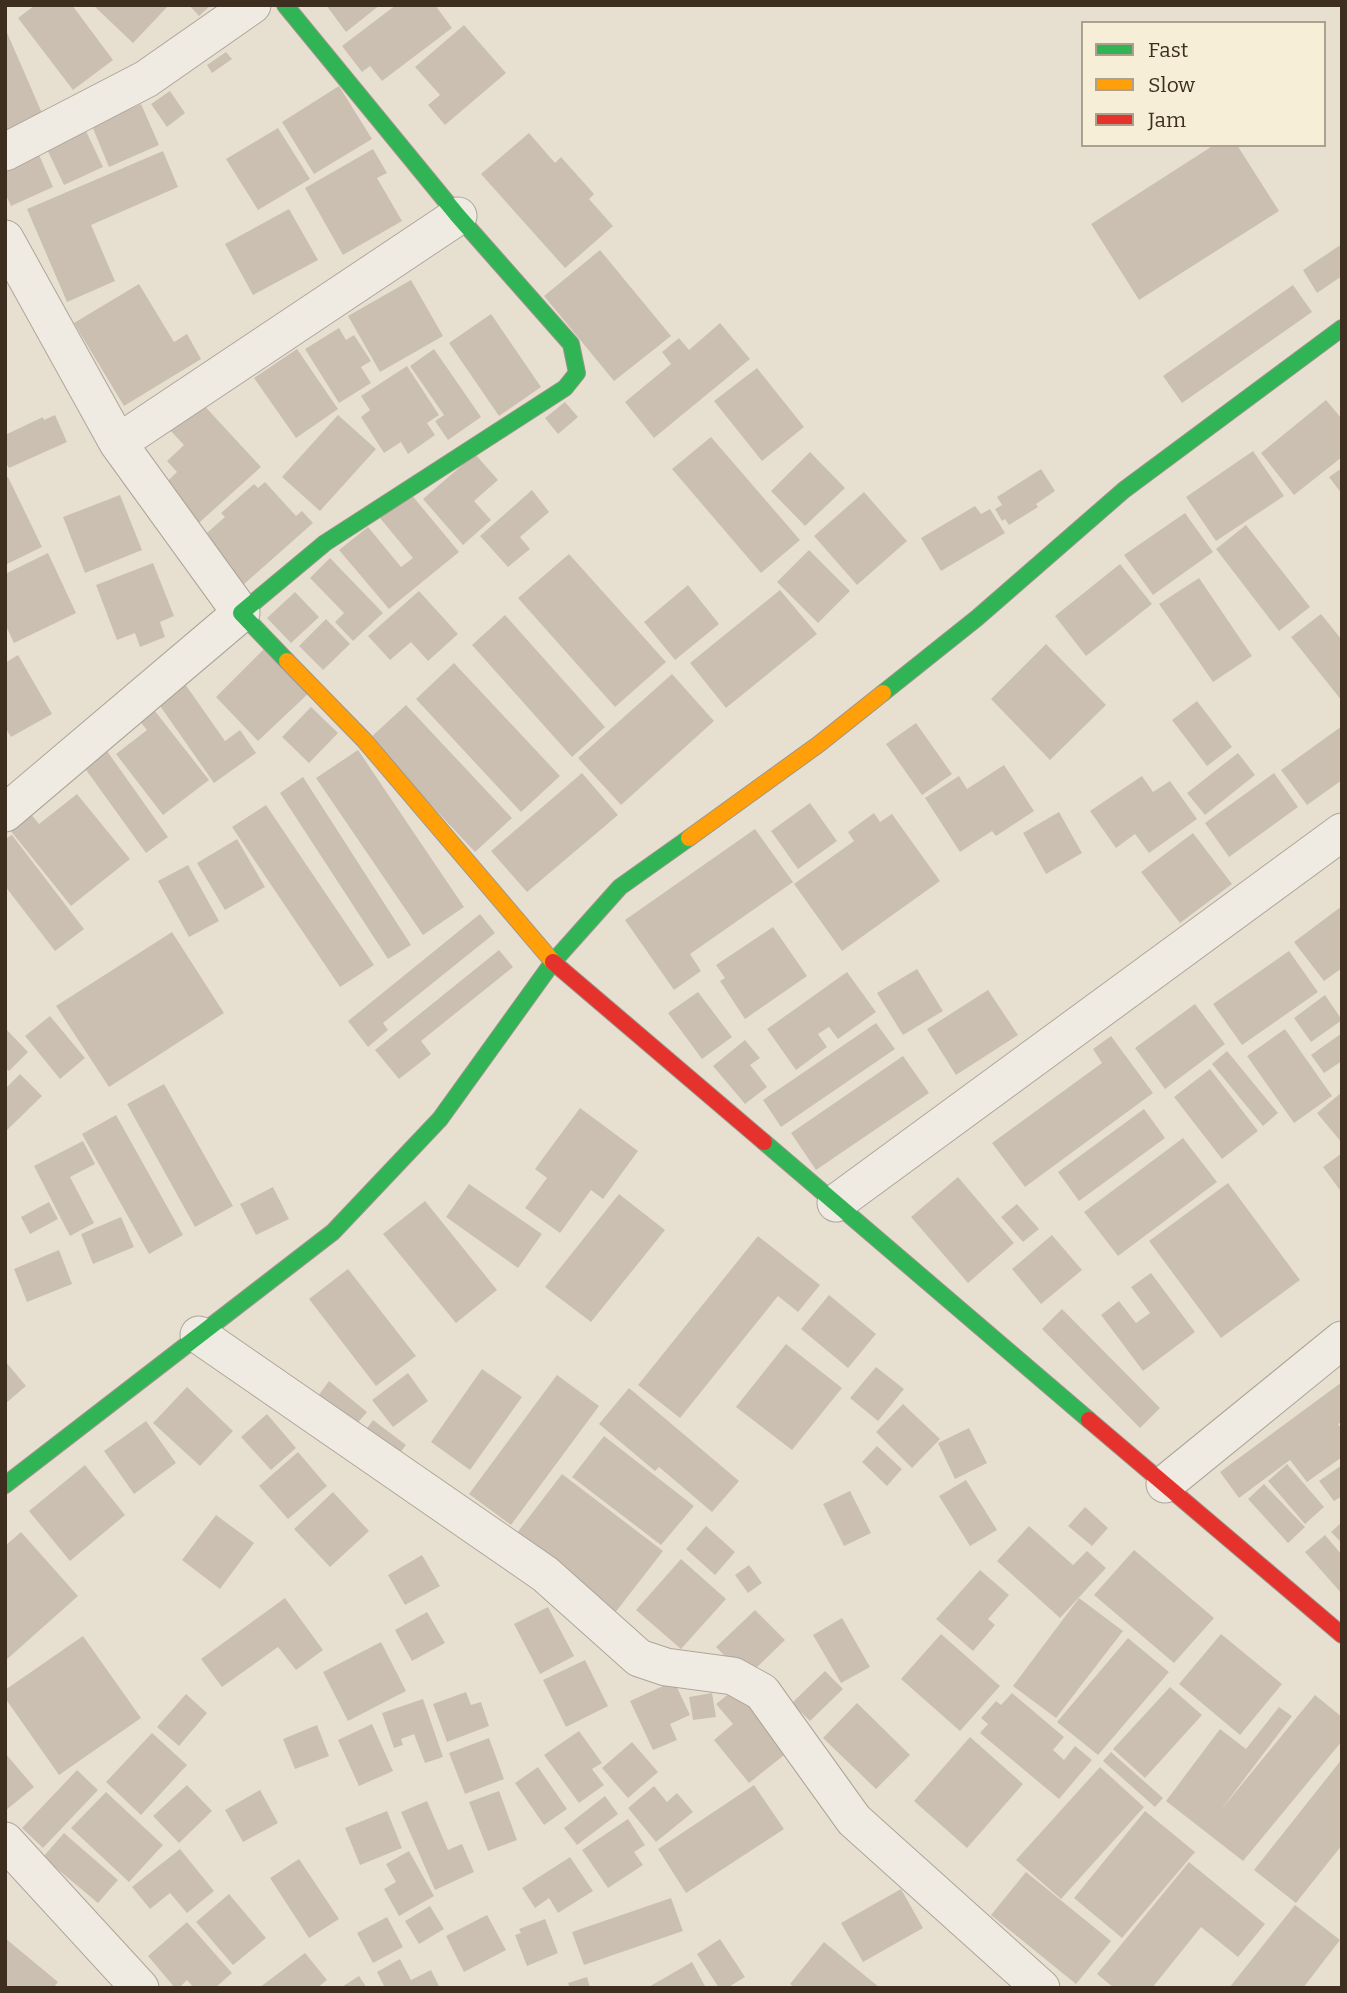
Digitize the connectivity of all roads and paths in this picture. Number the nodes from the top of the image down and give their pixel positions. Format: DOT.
graph roads {
  1 [pos="252,5"];
  2 [pos="285,5"];
  3 [pos="5,152"];
  4 [pos="458,216"];
  5 [pos="5,239"];
  6 [pos="1342,328"];
  7 [pos="118,443"];
  8 [pos="241,613"];
  9 [pos="5,813"];
  10 [pos="1342,832"];
  11 [pos="554,962"];
  12 [pos="836,1203"];
  13 [pos="199,1335"];
  14 [pos="1342,1340"];
  15 [pos="1165,1484"];
  16 [pos="5,1485"];
  17 [pos="1342,1635"];
  18 [pos="5,1841"];
  19 [pos="139,1988"];
  20 [pos="1041,1988"];
  1 -- 3 [label="street"];
  2 -- 4 [label="street"];
  4 -- 7 [label="street"];
  4 -- 8 [label="street"];
  5 -- 7 [label="street"];
  6 -- 11 [label="street"];
  7 -- 8 [label="street"];
  8 -- 9 [label="street"];
  8 -- 11 [label="street"];
  10 -- 12 [label="street"];
  11 -- 12 [label="street"];
  11 -- 13 [label="street"];
  12 -- 15 [label="street"];
  13 -- 16 [label="street"];
  13 -- 20 [label="street"];
  14 -- 15 [label="street"];
  15 -- 17 [label="street"];
  18 -- 19 [label="street"];
}
